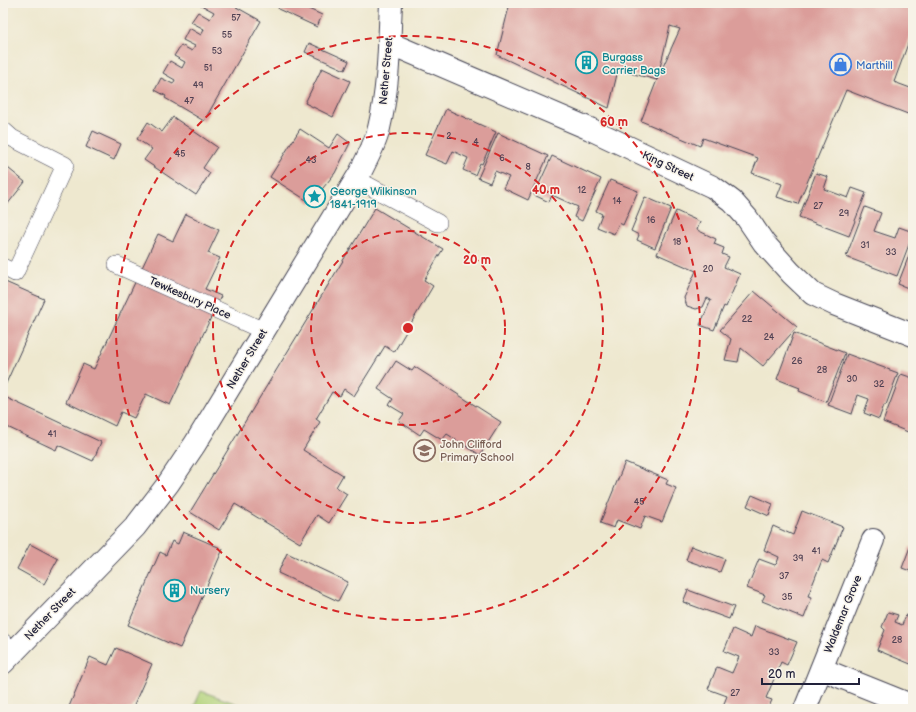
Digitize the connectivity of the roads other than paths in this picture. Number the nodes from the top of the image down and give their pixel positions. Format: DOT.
graph roads {
  1 [pos="391,3"];
  2 [pos="389,43"];
  3 [pos="3,130"];
  4 [pos="356,179"];
  5 [pos="438,223"];
  6 [pos="117,265"];
  7 [pos="3,267"];
  8 [pos="264,331"];
  9 [pos="913,335"];
  10 [pos="873,540"];
  11 [pos="7,652"];
  12 [pos="821,669"];
  13 [pos="913,706"];
  14 [pos="805,709"];
  1 -- 2 [label="street, Nether Street"];
  2 -- 4 [label="street, Nether Street"];
  2 -- 9 [label="street, King Street"];
  3 -- 7 [label="lane"];
  4 -- 5 [label="lane"];
  4 -- 8 [label="street, Nether Street"];
  6 -- 8 [label="lane, Tewkesbury Place"];
  8 -- 11 [label="street, Nether Street"];
  10 -- 12 [label="street, Waldemar Grove"];
  12 -- 13 [label="street"];
  12 -- 14 [label="street, Waldemar Grove"];
}
